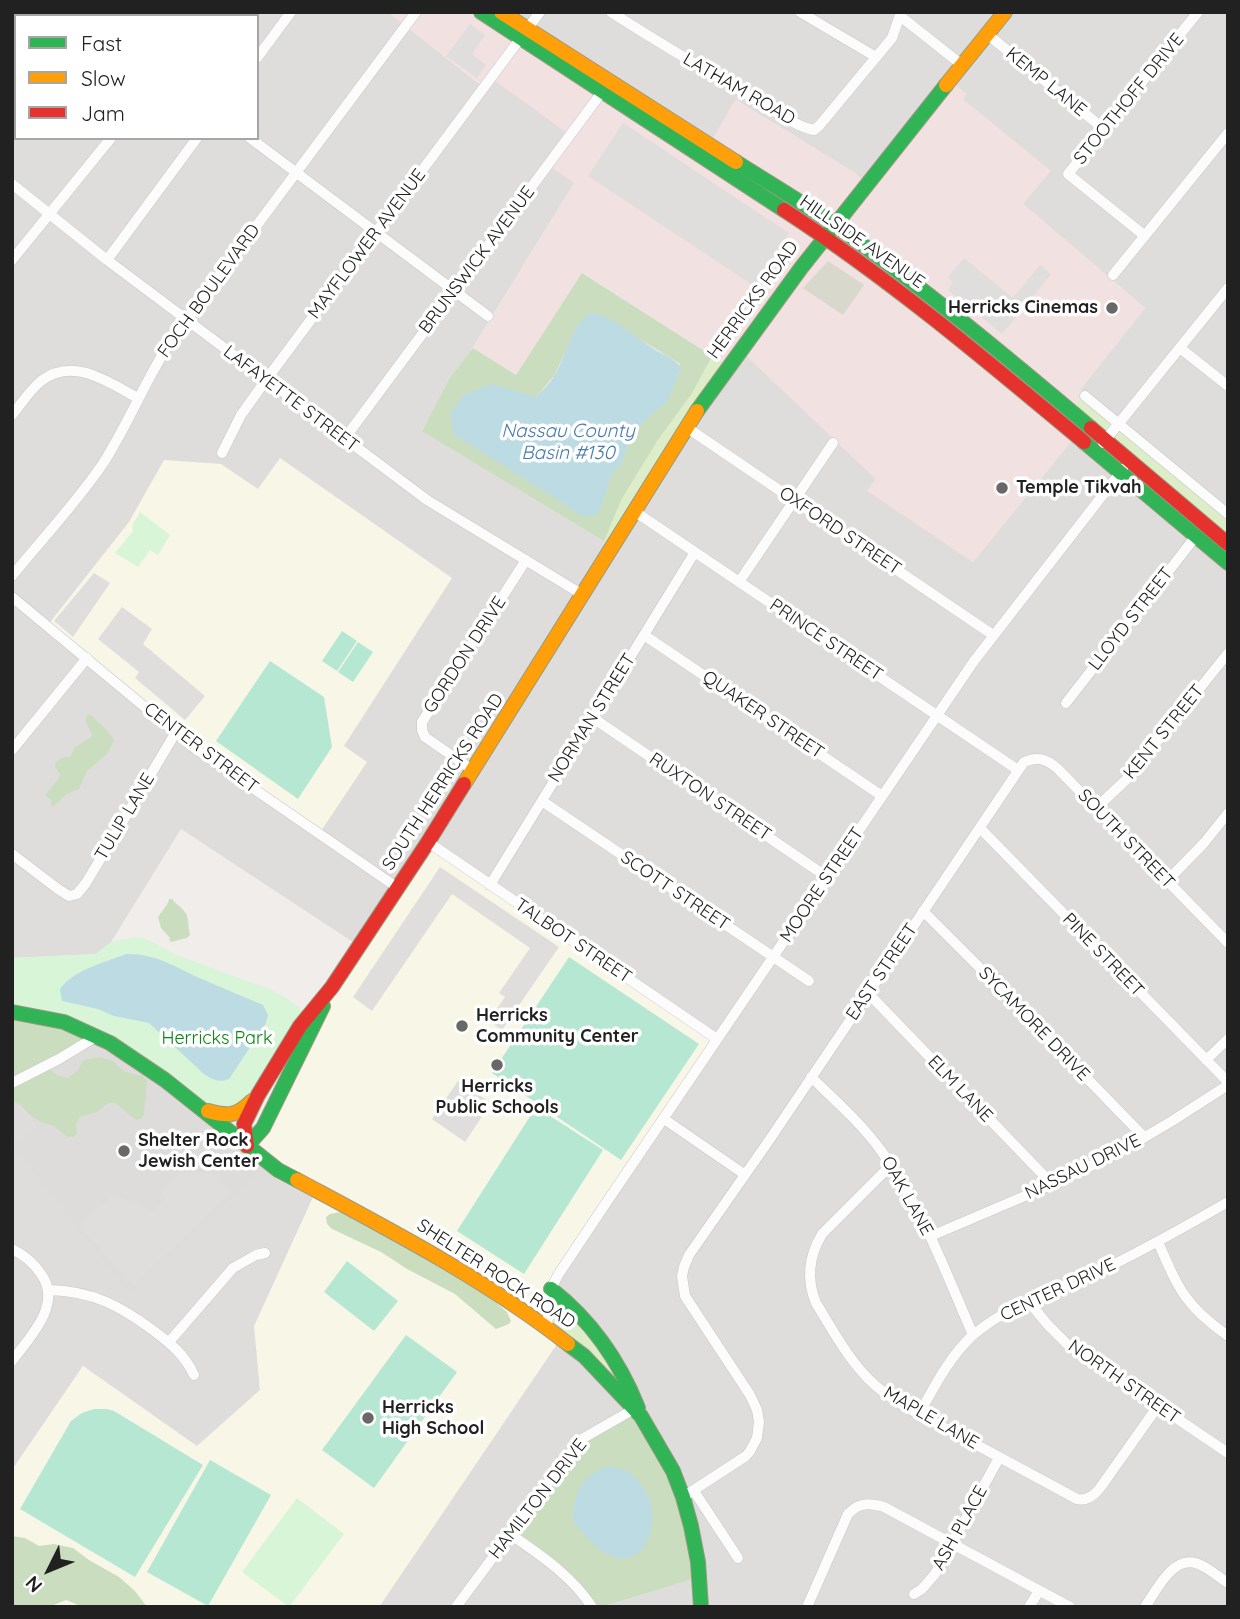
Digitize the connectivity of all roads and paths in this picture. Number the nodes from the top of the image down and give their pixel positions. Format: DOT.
graph roads {
  1 [pos="291,12"];
  2 [pos="416,12"];
  3 [pos="481,12"];
  4 [pos="502,12"];
  5 [pos="540,12"];
  6 [pos="611,12"];
  7 [pos="800,12"];
  8 [pos="1005,12"];
  9 [pos="1198,12"];
  10 [pos="901,14"];
  11 [pos="524,34"];
  12 [pos="987,34"];
  13 [pos="259,55"];
  14 [pos="876,57"];
  15 [pos="962,65"];
  16 [pos="606,87"];
  17 [pos="1104,129"];
  18 [pos="1228,133"];
  19 [pos="109,140"];
  20 [pos="196,140"];
  21 [pos="253,140"];
  22 [pos="296,172"];
  23 [pos="12,184"];
  24 [pos="50,214"];
  25 [pos="829,230"];
  26 [pos="376,232"];
  27 [pos="1144,236"];
  28 [pos="12,260"];
  29 [pos="107,260"];
  30 [pos="1113,275"];
  31 [pos="1228,288"];
  32 [pos="454,290"];
  33 [pos="488,316"];
  34 [pos="187,321"];
  35 [pos="1180,348"];
  36 [pos="266,380"];
  37 [pos="1228,386"];
  38 [pos="1085,396"];
  39 [pos="138,398"];
  40 [pos="12,415"];
  41 [pos="1119,423"];
  42 [pos="686,427"];
  43 [pos="345,438"];
  44 [pos="833,443"];
  45 [pos="1101,446"];
  46 [pos="222,453"];
  47 [pos="1125,467"];
  48 [pos="794,500"];
  49 [pos="634,511"];
  50 [pos="1228,514"];
  51 [pos="1196,536"];
  52 [pos="1228,544"];
  53 [pos="695,552"];
  54 [pos="526,560"];
  55 [pos="1228,563"];
  56 [pos="12,576"];
  57 [pos="739,582"];
  58 [pos="583,595"];
  59 [pos="12,597"];
  60 [pos="644,635"];
  61 [pos="993,635"];
  62 [pos="1228,653"];
  63 [pos="86,658"];
  64 [pos="1066,703"];
  65 [pos="937,715"];
  66 [pos="593,718"];
  67 [pos="176,732"];
  68 [pos="12,750"];
  69 [pos="1018,770"];
  70 [pos="474,771"];
  71 [pos="882,796"];
  72 [pos="541,801"];
  73 [pos="1096,808"];
  74 [pos="1228,813"];
  75 [pos="980,828"];
  76 [pos="428,842"];
  77 [pos="12,854"];
  78 [pos="827,877"];
  79 [pos="1167,881"];
  80 [pos="490,884"];
  81 [pos="398,888"];
  82 [pos="923,911"];
  83 [pos="1228,943"];
  84 [pos="773,957"];
  85 [pos="809,981"];
  86 [pos="332,987"];
  87 [pos="868,993"];
  88 [pos="12,1012"];
  89 [pos="97,1036"];
  90 [pos="717,1039"];
  91 [pos="1228,1040"];
  92 [pos="1206,1060"];
  93 [pos="811,1077"];
  94 [pos="12,1083"];
  95 [pos="1228,1084"];
  96 [pos="258,1095"];
  97 [pos="204,1110"];
  98 [pos="664,1119"];
  99 [pos="1144,1137"];
  100 [pos="247,1146"];
  101 [pos="891,1165"];
  102 [pos="744,1174"];
  103 [pos="1052,1184"];
  104 [pos="1228,1202"];
  105 [pos="930,1236"];
  106 [pos="1158,1242"];
  107 [pos="12,1249"];
  108 [pos="265,1253"];
  109 [pos="551,1289"];
  110 [pos="50,1290"];
  111 [pos="1029,1302"];
  112 [pos="547,1326"];
  113 [pos="973,1335"];
  114 [pos="1228,1336"];
  115 [pos="169,1342"];
  116 [pos="12,1362"];
  117 [pos="194,1375"];
  118 [pos="1158,1406"];
  119 [pos="637,1412"];
  120 [pos="919,1414"];
  121 [pos="1228,1453"];
  122 [pos="999,1458"];
  123 [pos="688,1494"];
  124 [pos="510,1534"];
  125 [pos="952,1543"];
  126 [pos="737,1558"];
  127 [pos="1228,1583"];
  128 [pos="1039,1591"];
  129 [pos="914,1594"];
  130 [pos="456,1607"];
  131 [pos="592,1607"];
  132 [pos="701,1607"];
  133 [pos="807,1607"];
  134 [pos="1029,1607"];
  135 [pos="1070,1607"];
  136 [pos="1145,1607"];
  1 -- 13 [label="street"];
  2 -- 22 [label="street, FOCH BOULEVARD"];
  3 -- 11 [label="main road, HILLSIDE AVENUE"];
  4 -- 11 [label="main road, HILLSIDE AVENUE"];
  5 -- 11 [label="street, MAYFLOWER AVENUE"];
  6 -- 14 [label="street, LATHAM ROAD"];
  7 -- 14 [label="street"];
  8 -- 12 [label="main road, HERRICKS ROAD"];
  9 -- 17 [label="street, STOOTHOFF DRIVE"];
  10 -- 14 [label="street, LATHAM ROAD"];
  10 -- 15 [label="street"];
  11 -- 16 [label="main road, HILLSIDE AVENUE"];
  11 -- 26 [label="street, MAYFLOWER AVENUE"];
  12 -- 15 [label="main road, HERRICKS ROAD"];
  12 -- 17 [label="street, KEMP LANE"];
  15 -- 25 [label="main road, HERRICKS ROAD"];
  16 -- 25 [label="main road, HILLSIDE AVENUE"];
  16 -- 32 [label="street, BRUNSWICK AVENUE"];
  17 -- 27 [label="street, STOOTHOFF DRIVE"];
  18 -- 27 [label="street"];
  19 -- 24 [label="street"];
  20 -- 29 [label="street"];
  21 -- 22 [label="street"];
  22 -- 26 [label="street"];
  22 -- 34 [label="street, FOCH BOULEVARD"];
  23 -- 24 [label="street, LAFAYETTE STREET"];
  24 -- 28 [label="street"];
  24 -- 29 [label="street, LAFAYETTE STREET"];
  25 -- 42 [label="main road, HERRICKS ROAD"];
  25 -- 45 [label="main road, HILLSIDE AVENUE"];
  26 -- 32 [label="street"];
  26 -- 36 [label="street, MAYFLOWER AVENUE"];
  27 -- 30 [label="street"];
  29 -- 34 [label="street, LAFAYETTE STREET"];
  31 -- 35 [label="street"];
  32 -- 33 [label="street"];
  32 -- 43 [label="street, BRUNSWICK AVENUE"];
  34 -- 36 [label="street, LAFAYETTE STREET"];
  34 -- 39 [label="street, FOCH BOULEVARD"];
  35 -- 37 [label="street"];
  35 -- 41 [label="street"];
  36 -- 43 [label="street, LAFAYETTE STREET"];
  36 -- 46 [label="street, MAYFLOWER AVENUE"];
  38 -- 41 [label="street"];
  39 -- 40 [label="street"];
  39 -- 56 [label="street, FOCH BOULEVARD"];
  41 -- 45 [label="street"];
  41 -- 50 [label="street"];
  42 -- 48 [label="street, OXFORD STREET"];
  42 -- 49 [label="main road, HERRICKS ROAD"];
  43 -- 54 [label="street, LAFAYETTE STREET"];
  44 -- 48 [label="street"];
  45 -- 47 [label="main road, HILLSIDE AVENUE"];
  47 -- 51 [label="main road, HILLSIDE AVENUE"];
  47 -- 52 [label="main road, HILLSIDE AVENUE"];
  47 -- 61 [label="street, MOORE STREET"];
  48 -- 57 [label="street"];
  48 -- 61 [label="street, OXFORD STREET"];
  49 -- 53 [label="street, PRINCE STREET"];
  49 -- 58 [label="main road, HERRICKS ROAD"];
  51 -- 55 [label="main road, HILLSIDE AVENUE"];
  51 -- 64 [label="street, LLOYD STREET"];
  53 -- 57 [label="street, PRINCE STREET"];
  53 -- 60 [label="street, NORMAN STREET"];
  54 -- 58 [label="street, LAFAYETTE STREET"];
  54 -- 70 [label="street, GORDON DRIVE"];
  57 -- 65 [label="street, PRINCE STREET"];
  58 -- 70 [label="main road, SOUTH HERRICKS ROAD"];
  59 -- 63 [label="street, CENTER STREET"];
  60 -- 66 [label="street, NORMAN STREET"];
  60 -- 71 [label="street, QUAKER STREET"];
  61 -- 65 [label="street, MOORE STREET"];
  62 -- 73 [label="street, KENT STREET"];
  63 -- 67 [label="street, CENTER STREET"];
  63 -- 68 [label="street"];
  65 -- 69 [label="street, PRINCE STREET"];
  65 -- 71 [label="street, MOORE STREET"];
  66 -- 72 [label="street, NORMAN STREET"];
  66 -- 78 [label="street, RUXTON STREET"];
  67 -- 77 [label="street, TULIP LANE"];
  67 -- 81 [label="street, CENTER STREET"];
  69 -- 73 [label="street, SOUTH STREET"];
  69 -- 75 [label="street, EAST STREET"];
  70 -- 76 [label="main road, SOUTH HERRICKS ROAD"];
  71 -- 78 [label="street, MOORE STREET"];
  72 -- 80 [label="street, NORMAN STREET"];
  72 -- 84 [label="street, SCOTT STREET"];
  73 -- 79 [label="street, SOUTH STREET"];
  74 -- 79 [label="street"];
  75 -- 82 [label="street, EAST STREET"];
  75 -- 92 [label="street, PINE STREET"];
  76 -- 80 [label="street, TALBOT STREET"];
  76 -- 81 [label="main road, SOUTH HERRICKS ROAD"];
  78 -- 84 [label="street, MOORE STREET"];
  79 -- 83 [label="street, SOUTH STREET"];
  80 -- 90 [label="street, TALBOT STREET"];
  81 -- 86 [label="main road, SOUTH HERRICKS ROAD"];
  82 -- 87 [label="street, EAST STREET"];
  82 -- 99 [label="street, SYCAMORE DRIVE"];
  84 -- 85 [label="street, SCOTT STREET"];
  84 -- 90 [label="street, MOORE STREET"];
  86 -- 96 [label="main road, SOUTH HERRICKS ROAD"];
  86 -- 100 [label="main road, SOUTH HERRICKS ROAD"];
  87 -- 93 [label="street, EAST STREET"];
  87 -- 103 [label="street, ELM LANE"];
  88 -- 89 [label="main road, SHELTER ROCK ROAD"];
  89 -- 94 [label="street"];
  89 -- 97 [label="main road, SHELTER ROCK ROAD"];
  90 -- 98 [label="street, MOORE STREET"];
  91 -- 92 [label="street"];
  92 -- 95 [label="street, PINE STREET"];
  93 -- 101 [label="street, OAK LANE"];
  93 -- 102 [label="street, EAST STREET"];
  95 -- 99 [label="street, NASSAU DRIVE"];
  96 -- 97 [label="main road"];
  96 -- 100 [label="main road, SOUTH HERRICKS ROAD"];
  97 -- 100 [label="main road, SHELTER ROCK ROAD"];
  98 -- 102 [label="street"];
  98 -- 109 [label="street, MOORE STREET"];
  99 -- 103 [label="street, NASSAU DRIVE"];
  100 -- 112 [label="main road, SHELTER ROCK ROAD"];
  101 -- 105 [label="street, OAK LANE"];
  101 -- 120 [label="street, MAPLE LANE"];
  102 -- 123 [label="street, EAST STREET"];
  103 -- 105 [label="street, NASSAU DRIVE"];
  104 -- 106 [label="street, CENTER DRIVE"];
  105 -- 113 [label="street, OAK LANE"];
  106 -- 111 [label="street, CENTER DRIVE"];
  106 -- 114 [label="street"];
  107 -- 110 [label="street"];
  108 -- 115 [label="street"];
  109 -- 112 [label="street, MOORE STREET"];
  109 -- 119 [label="main road"];
  110 -- 115 [label="street"];
  110 -- 116 [label="street"];
  111 -- 113 [label="street, CENTER DRIVE"];
  111 -- 118 [label="street, NORTH STREET"];
  112 -- 119 [label="main road, SHELTER ROCK ROAD"];
  113 -- 120 [label="street, CENTER DRIVE"];
  115 -- 117 [label="street"];
  118 -- 121 [label="street, NORTH STREET"];
  118 -- 122 [label="street, MAPLE LANE"];
  119 -- 123 [label="main road, SHELTER ROCK ROAD"];
  119 -- 124 [label="street, HAMILTON DRIVE"];
  120 -- 122 [label="street, MAPLE LANE"];
  122 -- 125 [label="street, ASH PLACE"];
  123 -- 126 [label="street"];
  123 -- 132 [label="main road, SHELTER ROCK ROAD"];
  124 -- 130 [label="street, HAMILTON DRIVE"];
  124 -- 131 [label="street"];
  125 -- 128 [label="street"];
  125 -- 129 [label="street, ASH PLACE"];
  125 -- 133 [label="street"];
  127 -- 136 [label="street"];
  128 -- 134 [label="street"];
  128 -- 135 [label="street"];
}
